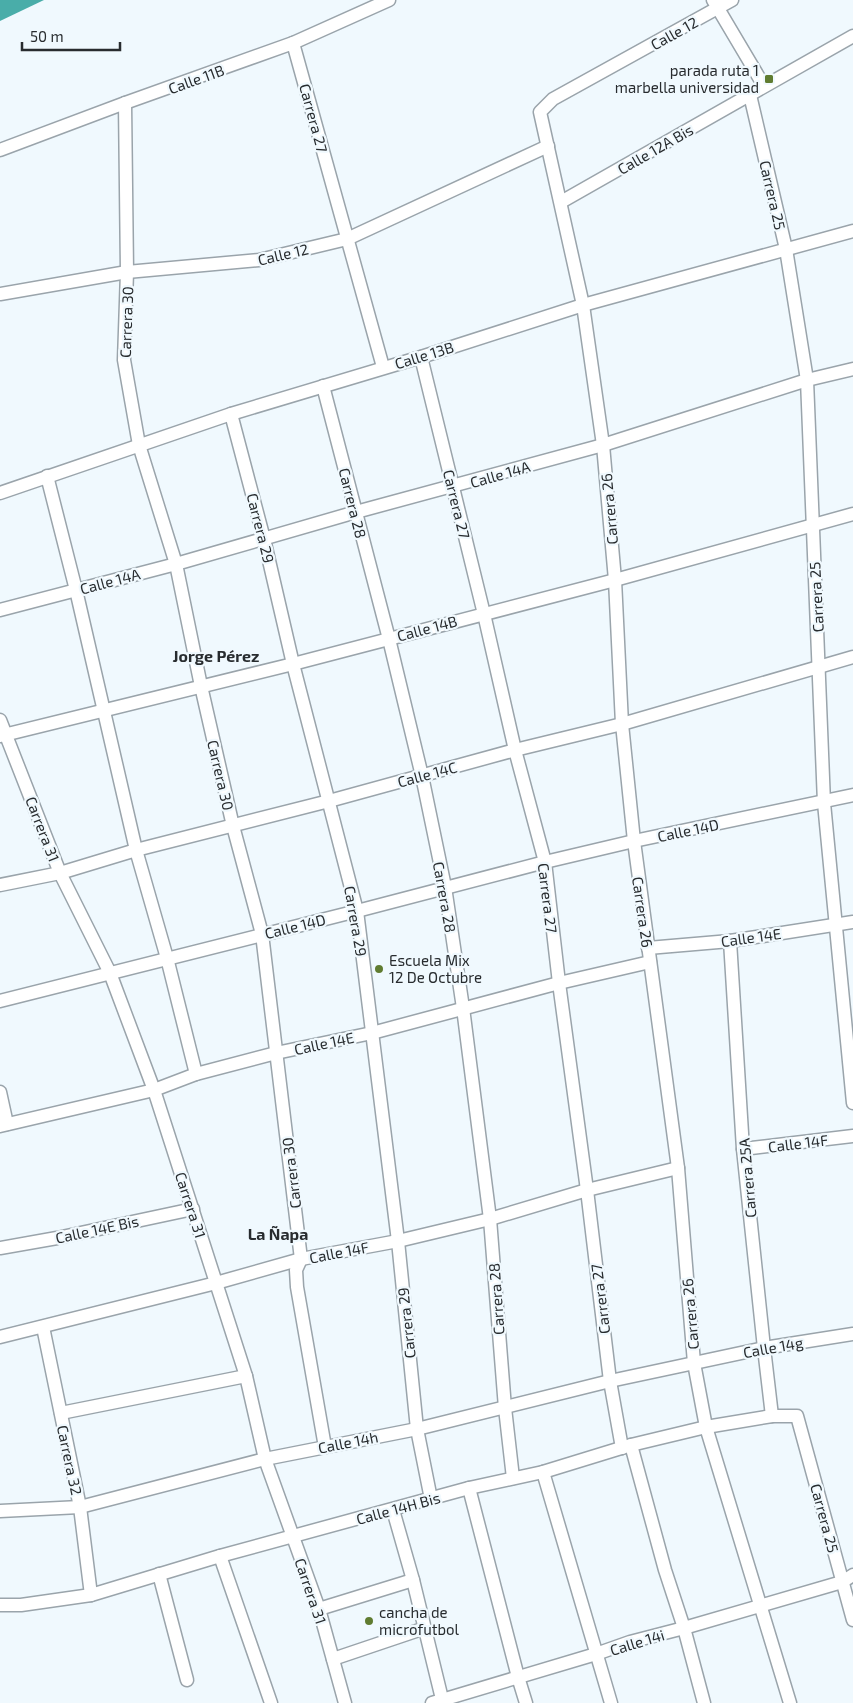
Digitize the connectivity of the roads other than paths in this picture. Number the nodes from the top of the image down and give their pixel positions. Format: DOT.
graph roads {
  1 [pos="389,0"];
  2 [pos="732,0"];
  3 [pos="716,4"];
  4 [pos="853,36"];
  5 [pos="293,43"];
  6 [pos="764,86"];
  7 [pos="750,95"];
  8 [pos="125,103"];
  9 [pos="540,112"];
  10 [pos="548,146"];
  11 [pos="0,150"];
  12 [pos="561,202"];
  13 [pos="853,231"];
  14 [pos="347,239"];
  15 [pos="786,250"];
  16 [pos="127,272"];
  17 [pos="0,294"];
  18 [pos="583,305"];
  19 [pos="420,357"];
  20 [pos="383,367"];
  21 [pos="853,369"];
  22 [pos="807,380"];
  23 [pos="323,386"];
  24 [pos="231,414"];
  25 [pos="139,445"];
  26 [pos="603,445"];
  27 [pos="47,476"];
  28 [pos="453,487"];
  29 [pos="0,493"];
  30 [pos="356,512"];
  31 [pos="853,514"];
  32 [pos="812,526"];
  33 [pos="264,539"];
  34 [pos="176,564"];
  35 [pos="615,580"];
  36 [pos="76,590"];
  37 [pos="0,610"];
  38 [pos="484,614"];
  39 [pos="388,639"];
  40 [pos="853,657"];
  41 [pos="293,664"];
  42 [pos="819,667"];
  43 [pos="200,686"];
  44 [pos="105,711"];
  45 [pos="0,720"];
  46 [pos="622,724"];
  47 [pos="3,736"];
  48 [pos="515,750"];
  49 [pos="422,776"];
  50 [pos="853,795"];
  51 [pos="329,801"];
  52 [pos="824,802"];
  53 [pos="233,826"];
  54 [pos="634,841"];
  55 [pos="136,850"];
  56 [pos="545,862"];
  57 [pos="60,873"];
  58 [pos="0,885"];
  59 [pos="445,887"];
  60 [pos="357,911"];
  61 [pos="853,922"];
  62 [pos="835,925"];
  63 [pos="262,934"];
  64 [pos="730,941"];
  65 [pos="648,948"];
  66 [pos="167,958"];
  67 [pos="650,962"];
  68 [pos="110,973"];
  69 [pos="559,983"];
  70 [pos="0,1001"];
  71 [pos="463,1008"];
  72 [pos="372,1033"];
  73 [pos="276,1053"];
  74 [pos="196,1074"];
  75 [pos="852,1087"];
  76 [pos="154,1090"];
  77 [pos="0,1092"];
  78 [pos="853,1104"];
  79 [pos="3,1125"];
  80 [pos="853,1136"];
  81 [pos="743,1150"];
  82 [pos="678,1168"];
  83 [pos="587,1190"];
  84 [pos="193,1209"];
  85 [pos="490,1218"];
  86 [pos="398,1241"];
  87 [pos="0,1248"];
  88 [pos="301,1259"];
  89 [pos="216,1283"];
  90 [pos="43,1327"];
  91 [pos="853,1334"];
  92 [pos="0,1337"];
  93 [pos="764,1348"];
  94 [pos="694,1363"];
  95 [pos="246,1376"];
  96 [pos="610,1380"];
  97 [pos="505,1408"];
  98 [pos="61,1413"];
  99 [pos="772,1416"];
  100 [pos="797,1416"];
  101 [pos="706,1427"];
  102 [pos="417,1429"];
  103 [pos="325,1447"];
  104 [pos="627,1447"];
  105 [pos="265,1459"];
  106 [pos="543,1472"];
  107 [pos="513,1478"];
  108 [pos="469,1488"];
  109 [pos="431,1499"];
  110 [pos="80,1507"];
  111 [pos="393,1510"];
  112 [pos="0,1511"];
  113 [pos="292,1536"];
  114 [pos="220,1556"];
  115 [pos="158,1574"];
  116 [pos="853,1575"];
  117 [pos="413,1580"];
  118 [pos="842,1582"];
  119 [pos="91,1595"];
  120 [pos="0,1605"];
  121 [pos="761,1606"];
  122 [pos="319,1609"];
  123 [pos="853,1620"];
  124 [pos="425,1628"];
  125 [pos="684,1628"];
  126 [pos="596,1654"];
  127 [pos="333,1659"];
  128 [pos="518,1677"];
  129 [pos="187,1680"];
  130 [pos="439,1702"];
  131 [pos="271,1703"];
  132 [pos="345,1703"];
  133 [pos="526,1703"];
  134 [pos="611,1703"];
  135 [pos="704,1703"];
  136 [pos="790,1703"];
  1 -- 5 [label="street, Calle 11B"];
  2 -- 3 [label="street, Calle 12"];
  3 -- 6 [label="street"];
  3 -- 9 [label="street, Calle 12"];
  4 -- 6 [label="street, Calle 12A Bis"];
  5 -- 8 [label="street, Calle 11B"];
  5 -- 14 [label="street, Carrera 27"];
  6 -- 7 [label="street, Calle 12A Bis"];
  7 -- 12 [label="street, Calle 12A Bis"];
  7 -- 15 [label="street, Carrera 25"];
  8 -- 11 [label="street, Calle 11B"];
  8 -- 16 [label="street, Carrera 30"];
  9 -- 10 [label="street, Carrera 26"];
  10 -- 12 [label="street, Carrera 26"];
  10 -- 14 [label="street, Calle 12"];
  12 -- 18 [label="street, Carrera 26"];
  13 -- 15 [label="street, Calle 13B"];
  14 -- 16 [label="street, Calle 12"];
  14 -- 20 [label="street, Carrera 27"];
  15 -- 18 [label="street, Calle 13B"];
  15 -- 22 [label="street, Carrera 25"];
  16 -- 17 [label="street, Calle 12"];
  16 -- 25 [label="street, Carrera 30"];
  18 -- 19 [label="street, Calle 13B"];
  18 -- 26 [label="street, Carrera 26"];
  19 -- 20 [label="street, Calle 13B"];
  19 -- 28 [label="street, Carrera 27"];
  20 -- 23 [label="street, Calle 13B"];
  21 -- 22 [label="street, Calle 14A"];
  22 -- 26 [label="street, Calle 14A"];
  22 -- 32 [label="street, Carrera 25"];
  23 -- 24 [label="street, Calle 13B"];
  23 -- 30 [label="street, Carrera 28"];
  24 -- 25 [label="street, Calle 13B"];
  24 -- 33 [label="street, Carrera 29"];
  25 -- 27 [label="street, Calle 13B"];
  25 -- 34 [label="street, Carrera 30"];
  26 -- 28 [label="street, Calle 14A"];
  26 -- 35 [label="street, Carrera 26"];
  27 -- 29 [label="street, Calle 13B"];
  27 -- 36 [label="street"];
  28 -- 30 [label="street, Calle 14A"];
  28 -- 38 [label="street, Carrera 27"];
  30 -- 33 [label="street, Calle 14A"];
  30 -- 39 [label="street, Carrera 28"];
  31 -- 32 [label="street, Calle 14B"];
  32 -- 35 [label="street, Calle 14B"];
  32 -- 42 [label="street, Carrera 25"];
  33 -- 34 [label="street, Calle 14A"];
  33 -- 41 [label="street, Carrera 29"];
  34 -- 36 [label="street, Calle 14A"];
  34 -- 43 [label="street, Carrera 30"];
  35 -- 38 [label="street, Calle 14B"];
  35 -- 46 [label="street, Carrera 26"];
  36 -- 37 [label="street, Calle 14A"];
  36 -- 44 [label="street"];
  38 -- 39 [label="street, Calle 14B"];
  38 -- 48 [label="street, Carrera 27"];
  39 -- 41 [label="street, Calle 14B"];
  39 -- 49 [label="street, Carrera 28"];
  40 -- 42 [label="street, Calle 14C"];
  41 -- 43 [label="street, Calle 14B"];
  41 -- 51 [label="street, Carrera 29"];
  42 -- 46 [label="street, Calle 14C"];
  42 -- 52 [label="street, Carrera 25"];
  43 -- 44 [label="street, Calle 14B"];
  43 -- 53 [label="street, Carrera 30"];
  44 -- 47 [label="street, Calle 14B"];
  44 -- 55 [label="street"];
  45 -- 47 [label="street, Carrera 31"];
  46 -- 48 [label="street, Calle 14C"];
  46 -- 54 [label="street, Carrera 26"];
  47 -- 57 [label="street, Carrera 31"];
  48 -- 49 [label="street, Calle 14C"];
  48 -- 56 [label="street, Carrera 27"];
  49 -- 51 [label="street, Calle 14C"];
  49 -- 59 [label="street, Carrera 28"];
  50 -- 52 [label="street, Calle 14D"];
  51 -- 53 [label="street, Calle 14C"];
  51 -- 60 [label="street, Carrera 29"];
  52 -- 54 [label="street, Calle 14D"];
  52 -- 62 [label="street, Carrera 25"];
  53 -- 55 [label="street, Calle 14C"];
  53 -- 63 [label="street, Carrera 30"];
  54 -- 56 [label="street, Calle 14D"];
  54 -- 65 [label="street, Carrera 26"];
  55 -- 57 [label="street, Calle 14C"];
  55 -- 66 [label="street"];
  56 -- 59 [label="street, Calle 14D"];
  56 -- 69 [label="street, Carrera 27"];
  57 -- 58 [label="street, Calle 14C"];
  57 -- 68 [label="street, Carrera 31"];
  59 -- 60 [label="street, Calle 14D"];
  59 -- 71 [label="street, Carrera 28"];
  60 -- 63 [label="street, Calle 14D"];
  60 -- 72 [label="street, Carrera 29"];
  61 -- 62 [label="street, Calle 14E"];
  62 -- 64 [label="street, Calle 14E"];
  62 -- 75 [label="street, Carrera 25"];
  63 -- 66 [label="street, Calle 14D"];
  63 -- 73 [label="street, Carrera 30"];
  64 -- 65 [label="street, Calle 14E"];
  64 -- 81 [label="street, Carrera 25A"];
  65 -- 67 [label="street, Carrera 26"];
  66 -- 68 [label="street, Calle 14D"];
  66 -- 74 [label="street"];
  67 -- 69 [label="street, Calle 14E"];
  67 -- 82 [label="street, Carrera 26"];
  68 -- 70 [label="street, Calle 14D"];
  68 -- 76 [label="street, Carrera 31"];
  69 -- 71 [label="street, Calle 14E"];
  69 -- 83 [label="street, Carrera 27"];
  71 -- 72 [label="street, Calle 14E"];
  71 -- 85 [label="street, Carrera 28"];
  72 -- 73 [label="street, Calle 14E"];
  72 -- 86 [label="street, Carrera 29"];
  73 -- 74 [label="street, Calle 14E"];
  73 -- 88 [label="street, Carrera 30"];
  74 -- 76 [label="street, Calle 14E"];
  75 -- 78 [label="street, Carrera 25"];
  76 -- 79 [label="street, Calle 14E"];
  76 -- 84 [label="street, Carrera 31"];
  77 -- 79 [label="street"];
  80 -- 81 [label="street, Calle 14F"];
  81 -- 93 [label="street, Carrera 25A"];
  82 -- 83 [label="street, Calle 14F"];
  82 -- 94 [label="street, Carrera 26"];
  83 -- 85 [label="street, Calle 14F"];
  83 -- 96 [label="street, Carrera 27"];
  84 -- 87 [label="street, Calle 14E Bis"];
  84 -- 89 [label="street, Carrera 31"];
  85 -- 86 [label="street, Calle 14F"];
  85 -- 97 [label="street, Carrera 28"];
  86 -- 88 [label="street, Calle 14F"];
  86 -- 102 [label="street, Carrera 29"];
  88 -- 89 [label="street, Calle 14F"];
  88 -- 103 [label="street, Carrera 30"];
  89 -- 90 [label="street, Calle 14F"];
  89 -- 95 [label="street, Carrera 31"];
  90 -- 92 [label="street, Calle 14F"];
  90 -- 98 [label="street, Carrera 32"];
  91 -- 93 [label="street, Calle 14g"];
  93 -- 94 [label="street, Calle 14g"];
  93 -- 99 [label="street, Carrera 25A"];
  94 -- 96 [label="street, Calle 14h"];
  94 -- 101 [label="street, Carrera 26"];
  95 -- 98 [label="street"];
  95 -- 105 [label="street, Carrera 31"];
  96 -- 97 [label="street, Calle 14h"];
  96 -- 104 [label="street, Carrera 27"];
  97 -- 102 [label="street, Calle 14h"];
  97 -- 107 [label="street, Carrera 28"];
  98 -- 110 [label="street, Carrera 32"];
  99 -- 100 [label="street, Calle 14H Bis"];
  99 -- 101 [label="street, Calle 14H Bis"];
  100 -- 118 [label="street, Carrera 25"];
  101 -- 104 [label="street, Calle 14H Bis"];
  101 -- 121 [label="street, Carrera 26"];
  102 -- 103 [label="street, Calle 14h"];
  102 -- 109 [label="street, Carrera 29"];
  103 -- 105 [label="street, Calle 14h"];
  104 -- 106 [label="street, Calle 14H Bis"];
  104 -- 125 [label="street, Carrera 27"];
  105 -- 110 [label="street, Calle 14h"];
  105 -- 113 [label="street, Carrera 31"];
  106 -- 107 [label="street, Calle 14H Bis"];
  106 -- 126 [label="street"];
  107 -- 108 [label="street, Calle 14H Bis"];
  108 -- 109 [label="street, Calle 14H Bis"];
  108 -- 128 [label="street"];
  109 -- 111 [label="street, Calle 14H Bis"];
  110 -- 112 [label="street, Calle 14h"];
  110 -- 119 [label="street, Carrera 32"];
  111 -- 113 [label="street, Calle 14H Bis"];
  111 -- 117 [label="street"];
  113 -- 114 [label="street, Calle 14H Bis"];
  113 -- 122 [label="street, Carrera 31"];
  114 -- 115 [label="street, Calle 14H Bis"];
  114 -- 131 [label="street"];
  115 -- 119 [label="street, Calle 14H Bis"];
  115 -- 129 [label="street"];
  116 -- 118 [label="street"];
  117 -- 122 [label="street"];
  117 -- 124 [label="street"];
  118 -- 121 [label="street, Calle 14i"];
  118 -- 123 [label="street, Carrera 25"];
  119 -- 120 [label="street, Calle 14H Bis"];
  121 -- 125 [label="street, Calle 14i"];
  121 -- 136 [label="street, Carrera 26"];
  122 -- 127 [label="street, Carrera 31"];
  124 -- 127 [label="street"];
  124 -- 130 [label="street"];
  125 -- 126 [label="street, Calle 14i"];
  125 -- 135 [label="street, Carrera 27"];
  126 -- 128 [label="street, Calle 14i"];
  126 -- 134 [label="street"];
  127 -- 132 [label="street, Carrera 31"];
  128 -- 130 [label="street, Calle 14i"];
  128 -- 133 [label="street"];
}
